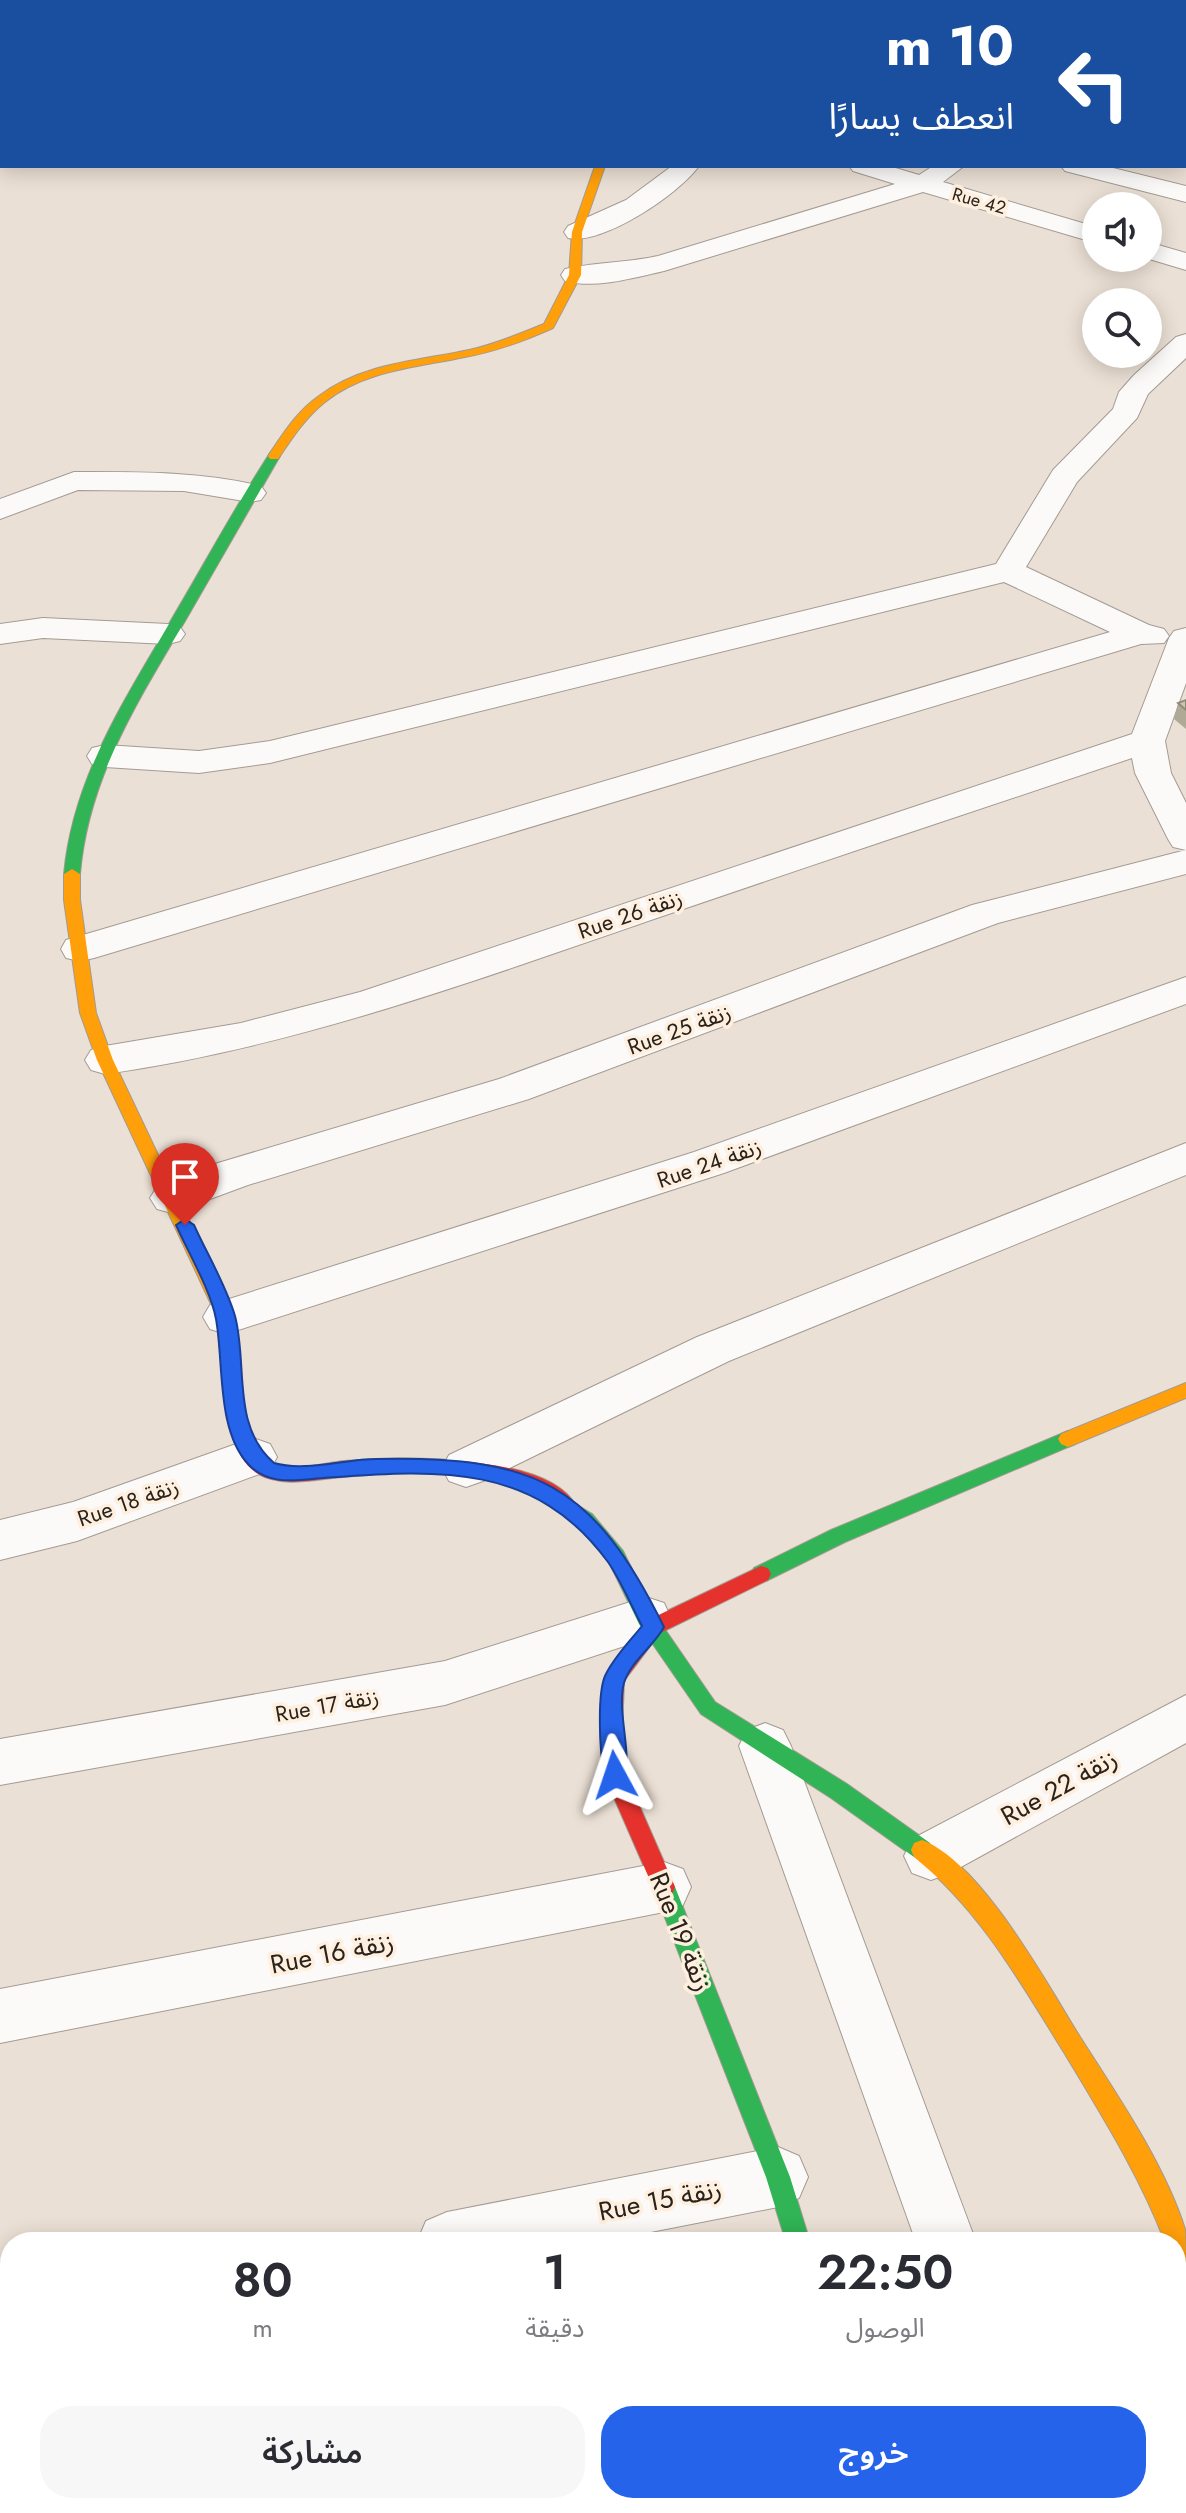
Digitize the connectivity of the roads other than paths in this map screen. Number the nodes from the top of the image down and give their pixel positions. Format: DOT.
graph roads {
  1 [pos="599,168"];
  2 [pos="684,168"];
  3 [pos="869,168"];
  4 [pos="948,168"];
  5 [pos="1082,168"];
  6 [pos="922,184"];
  7 [pos="1186,194"];
  8 [pos="1082,231"];
  9 [pos="577,232"];
  10 [pos="1162,254"];
  11 [pos="1186,262"];
  12 [pos="575,275"];
  13 [pos="1186,343"];
  14 [pos="250,493"];
  15 [pos="0,510"];
  16 [pos="1008,571"];
  17 [pos="0,634"];
  18 [pos="168,634"];
  19 [pos="1140,634"];
  20 [pos="1185,640"];
  21 [pos="1147,741"];
  22 [pos="105,756"];
  23 [pos="1186,839"];
  24 [pos="1186,862"];
  25 [pos="80,949"];
  26 [pos="1186,990"];
  27 [pos="105,1060"];
  28 [pos="1186,1158"];
  29 [pos="172,1198"];
  30 [pos="226,1317"];
  31 [pos="1186,1390"];
  32 [pos="253,1457"];
  33 [pos="466,1468"];
  34 [pos="0,1540"];
  35 [pos="650,1622"];
  36 [pos="1186,1717"];
  37 [pos="765,1746"];
  38 [pos="0,1762"];
  39 [pos="931,1856"];
  40 [pos="664,1887"];
  41 [pos="0,2016"];
  42 [pos="778,2177"];
  43 [pos="498,2232"];
  44 [pos="795,2232"];
  45 [pos="942,2232"];
  46 [pos="1180,2232"];
  1 -- 9 [label="street"];
  2 -- 9 [label="street"];
  3 -- 6 [label="street, Rue 42"];
  4 -- 6 [label="street"];
  5 -- 7 [label="street"];
  6 -- 8 [label="street, Rue 42"];
  6 -- 12 [label="street"];
  9 -- 12 [label="street"];
  10 -- 11 [label="street"];
  12 -- 14 [label="street"];
  13 -- 16 [label="street"];
  14 -- 15 [label="street"];
  14 -- 18 [label="street"];
  16 -- 19 [label="street"];
  16 -- 22 [label="street"];
  17 -- 18 [label="street"];
  18 -- 22 [label="street"];
  19 -- 20 [label="street"];
  19 -- 25 [label="street"];
  20 -- 21 [label="street"];
  21 -- 23 [label="street"];
  21 -- 27 [label="street, Rue 26 زنقة"];
  22 -- 25 [label="street"];
  24 -- 29 [label="street, Rue 25 زنقة"];
  25 -- 27 [label="street"];
  26 -- 30 [label="street, Rue 24 زنقة"];
  27 -- 29 [label="street"];
  28 -- 33 [label="street"];
  29 -- 30 [label="street"];
  30 -- 32 [label="street"];
  31 -- 35 [label="street"];
  32 -- 33 [label="street"];
  32 -- 34 [label="street, Rue 18 زنقة"];
  33 -- 35 [label="street"];
  35 -- 37 [label="street"];
  35 -- 38 [label="street, Rue 17 زنقة"];
  35 -- 40 [label="street, Rue 19 زنقة"];
  36 -- 39 [label="street, Rue 22 زنقة"];
  37 -- 39 [label="street"];
  37 -- 45 [label="street"];
  39 -- 46 [label="street"];
  40 -- 41 [label="street, Rue 16 زنقة"];
  40 -- 42 [label="street, Rue 19 زنقة"];
  42 -- 43 [label="street, Rue 15 زنقة"];
  42 -- 44 [label="street, Rue 19 زنقة"];
}
